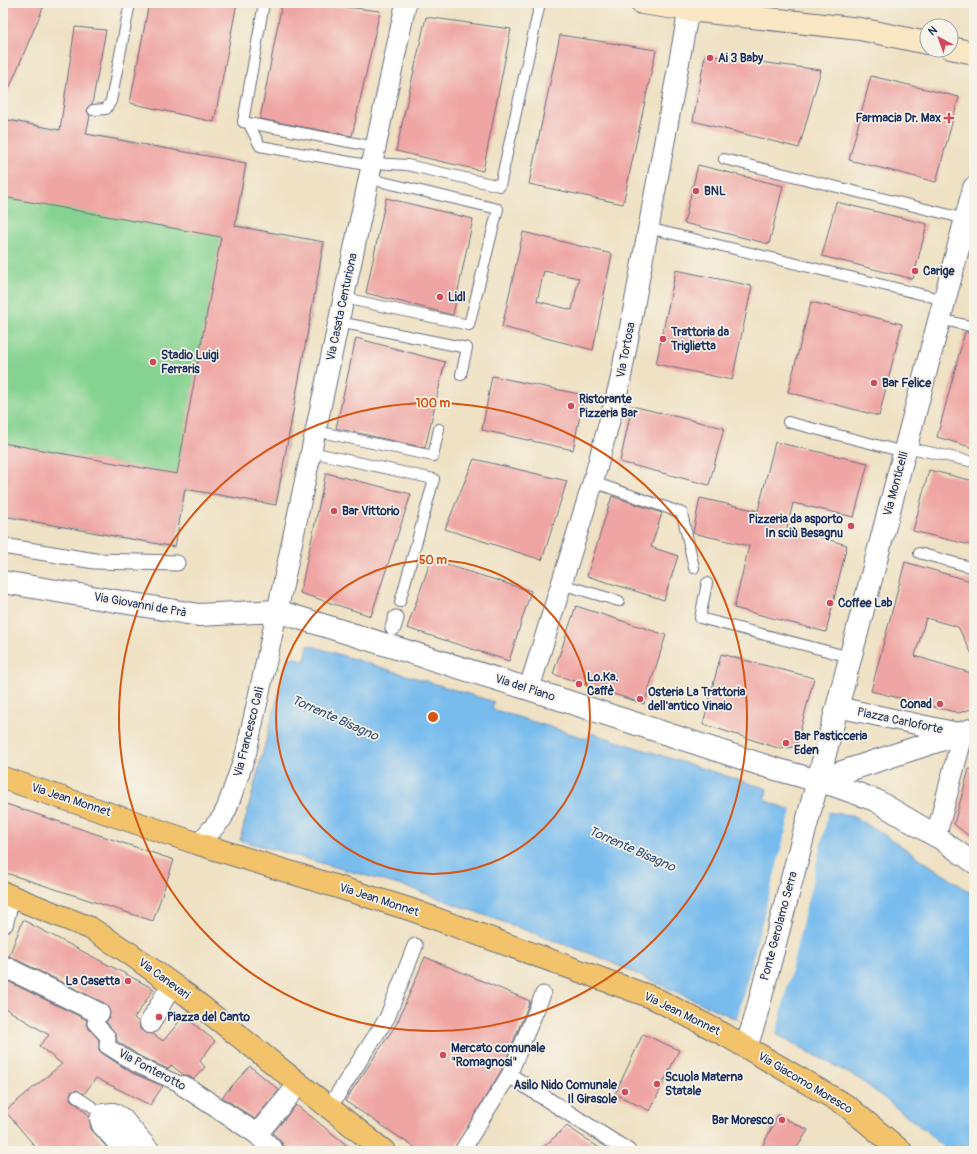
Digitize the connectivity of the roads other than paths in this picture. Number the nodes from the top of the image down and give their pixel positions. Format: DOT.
graph roads {
  1 [pos="130,3"];
  2 [pos="264,3"];
  3 [pos="406,3"];
  4 [pos="540,3"];
  5 [pos="642,3"];
  6 [pos="689,7"];
  7 [pos="919,41"];
  8 [pos="959,50"];
  9 [pos="974,53"];
  10 [pos="93,110"];
  11 [pos="249,124"];
  12 [pos="724,159"];
  13 [pos="373,164"];
  14 [pos="974,188"];
  15 [pos="966,219"];
  16 [pos="648,228"];
  17 [pos="344,298"];
  18 [pos="942,310"];
  19 [pos="339,322"];
  20 [pos="974,327"];
  21 [pos="461,375"];
  22 [pos="788,422"];
  23 [pos="439,428"];
  24 [pos="316,432"];
  25 [pos="905,449"];
  26 [pos="311,452"];
  27 [pos="974,462"];
  28 [pos="593,482"];
  29 [pos="3,546"];
  30 [pos="919,553"];
  31 [pos="177,563"];
  32 [pos="694,568"];
  33 [pos="974,568"];
  34 [pos="3,582"];
  35 [pos="707,583"];
  36 [pos="561,584"];
  37 [pos="619,601"];
  38 [pos="400,602"];
  39 [pos="278,611"];
  40 [pos="850,657"];
  41 [pos="529,689"];
  42 [pos="837,707"];
  43 [pos="968,731"];
  44 [pos="886,758"];
  45 [pos="3,778"];
  46 [pos="818,780"];
  47 [pos="875,800"];
  48 [pos="936,836"];
  49 [pos="199,844"];
  50 [pos="974,863"];
  51 [pos="7,894"];
  52 [pos="3,923"];
  53 [pos="415,946"];
  54 [pos="3,966"];
  55 [pos="172,984"];
  56 [pos="543,994"];
  57 [pos="99,1013"];
  58 [pos="150,1023"];
  59 [pos="749,1038"];
  60 [pos="509,1075"];
  61 [pos="299,1084"];
  62 [pos="184,1086"];
  63 [pos="76,1096"];
  64 [pos="336,1096"];
  65 [pos="103,1114"];
  66 [pos="257,1134"];
  67 [pos="125,1151"];
  68 [pos="150,1151"];
  69 [pos="274,1151"];
  70 [pos="384,1151"];
  71 [pos="462,1151"];
  72 [pos="628,1151"];
  73 [pos="901,1151"];
  1 -- 10 [label="lane"];
  2 -- 11 [label="lane"];
  3 -- 13 [label="street, Via Casata Centuriona"];
  4 -- 13 [label="lane"];
  5 -- 6 [label="main road"];
  6 -- 7 [label="main road"];
  6 -- 16 [label="street, Via Tortosa"];
  8 -- 9 [label="main road"];
  11 -- 13 [label="lane"];
  11 -- 13 [label="lane"];
  12 -- 15 [label="lane"];
  13 -- 17 [label="street, Via Casata Centuriona"];
  13 -- 17 [label="lane"];
  14 -- 15 [label="street, Via Monticelli"];
  15 -- 18 [label="street, Via Monticelli"];
  16 -- 18 [label="lane"];
  16 -- 28 [label="street, Via Tortosa"];
  17 -- 19 [label="street, Via Casata Centuriona"];
  18 -- 20 [label="lane"];
  18 -- 25 [label="street, Via Monticelli"];
  19 -- 21 [label="lane"];
  19 -- 24 [label="street, Via Casata Centuriona"];
  22 -- 25 [label="lane"];
  23 -- 24 [label="lane"];
  24 -- 26 [label="street, Via Casata Centuriona"];
  25 -- 27 [label="lane"];
  25 -- 40 [label="street, Via Monticelli"];
  26 -- 38 [label="lane"];
  26 -- 39 [label="street, Via Casata Centuriona"];
  28 -- 32 [label="lane"];
  28 -- 36 [label="street, Via Tortosa"];
  29 -- 31 [label="street"];
  30 -- 33 [label="lane"];
  34 -- 39 [label="street, Via Giovanni de Prà"];
  35 -- 40 [label="lane"];
  36 -- 37 [label="lane"];
  36 -- 41 [label="street, Via Tortosa"];
  39 -- 41 [label="street, Via del Piano"];
  39 -- 49 [label="street, Via Francesco Calì"];
  40 -- 42 [label="street, Via Monticelli"];
  41 -- 46 [label="street, Via del Piano"];
  42 -- 43 [label="street, Piazza Carloforte"];
  42 -- 46 [label="street, Via Monticelli"];
  43 -- 44 [label="street, Piazza Carloforte"];
  43 -- 48 [label="street"];
  44 -- 46 [label="street, Piazza Carloforte"];
  44 -- 47 [label="street, Piazza Carloforte"];
  45 -- 49 [label="main road, Via Jean Monnet"];
  46 -- 47 [label="street"];
  46 -- 59 [label="street, Ponte Gerolamo Serra"];
  47 -- 48 [label="street"];
  48 -- 50 [label="street"];
  49 -- 59 [label="main road, Via Jean Monnet"];
  51 -- 52 [label="street"];
  51 -- 55 [label="main road, Via Canevari"];
  53 -- 64 [label="street"];
  54 -- 57 [label="street, Via Ponterotto"];
  55 -- 58 [label="street"];
  55 -- 61 [label="main road, Via Canevari"];
  56 -- 60 [label="street"];
  57 -- 62 [label="street, Via Ponterotto"];
  59 -- 73 [label="main road, Via Giacomo Moresco"];
  60 -- 71 [label="street"];
  60 -- 72 [label="street"];
  61 -- 66 [label="street"];
  61 -- 70 [label="main road, Via Canevari"];
  62 -- 66 [label="street, Via Ponterotto"];
  63 -- 65 [label="lane"];
  65 -- 67 [label="street"];
  65 -- 68 [label="street"];
  66 -- 69 [label="street, Via Ponterotto"];
}
